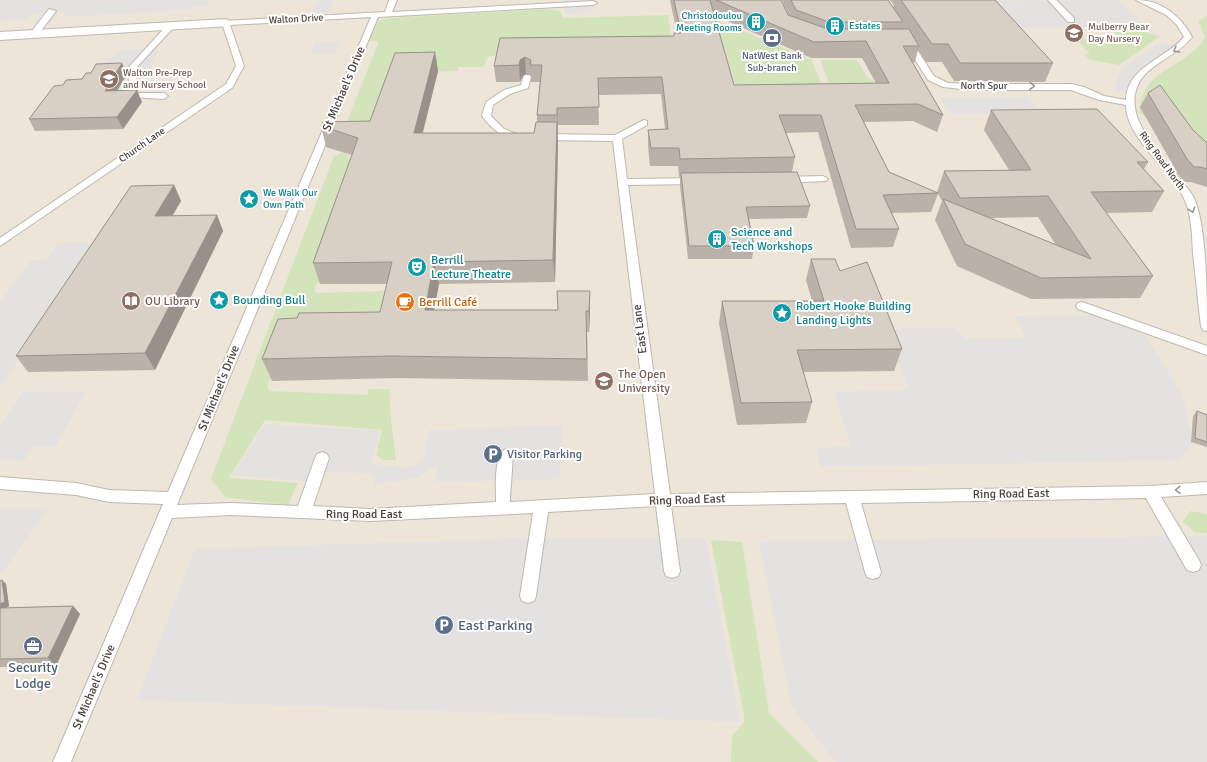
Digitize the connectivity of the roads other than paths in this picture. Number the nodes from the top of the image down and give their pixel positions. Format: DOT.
graph roads {
  1 [pos="393,0"];
  2 [pos="1052,0"];
  3 [pos="1140,0"];
  4 [pos="593,3"];
  5 [pos="52,11"];
  6 [pos="376,14"];
  7 [pos="388,14"];
  8 [pos="1071,20"];
  9 [pos="226,23"];
  10 [pos="171,26"];
  11 [pos="34,34"];
  12 [pos="0,36"];
  13 [pos="904,40"];
  14 [pos="527,78"];
  15 [pos="164,96"];
  16 [pos="1130,104"];
  17 [pos="644,123"];
  18 [pos="617,138"];
  19 [pos="823,179"];
  20 [pos="770,180"];
  21 [pos="708,181"];
  22 [pos="623,182"];
  23 [pos="0,243"];
  24 [pos="1082,306"];
  25 [pos="1207,327"];
  26 [pos="1207,351"];
  27 [pos="507,455"];
  28 [pos="322,458"];
  29 [pos="0,483"];
  30 [pos="1207,488"];
  31 [pos="1150,492"];
  32 [pos="852,496"];
  33 [pos="661,500"];
  34 [pos="171,505"];
  35 [pos="541,506"];
  36 [pos="503,508"];
  37 [pos="303,513"];
  38 [pos="1192,565"];
  39 [pos="672,571"];
  40 [pos="873,572"];
  41 [pos="528,596"];
  42 [pos="62,762"];
  1 -- 7 [label="lane"];
  2 -- 8 [label="lane"];
  3 -- 16 [label="lane, Ring Road North, one-way"];
  4 -- 7 [label="lane, Walton Drive"];
  5 -- 11 [label="lane"];
  6 -- 7 [label="lane, Walton Drive"];
  6 -- 9 [label="lane, Walton Drive"];
  6 -- 34 [label="lane, St Michael's Drive"];
  9 -- 10 [label="street, Walton Drive"];
  9 -- 23 [label="lane, Church Lane"];
  10 -- 11 [label="street, Walton Drive"];
  10 -- 15 [label="lane"];
  11 -- 12 [label="street, Walton Drive"];
  13 -- 16 [label="lane, North Spur, one-way"];
  14 -- 18 [label="lane"];
  16 -- 25 [label="lane, Ring Road North, one-way"];
  17 -- 18 [label="lane"];
  18 -- 22 [label="lane, East Lane"];
  19 -- 20 [label="lane"];
  21 -- 22 [label="lane"];
  22 -- 33 [label="lane, East Lane"];
  24 -- 26 [label="lane"];
  27 -- 36 [label="lane"];
  28 -- 37 [label="lane"];
  29 -- 34 [label="lane, Ring Road East"];
  30 -- 31 [label="lane, Ring Road East, one-way"];
  31 -- 32 [label="lane, Ring Road East"];
  31 -- 38 [label="lane"];
  32 -- 33 [label="lane, Ring Road East"];
  32 -- 40 [label="lane"];
  33 -- 35 [label="lane, Ring Road East"];
  33 -- 39 [label="lane, East Lane"];
  34 -- 37 [label="lane, Ring Road East"];
  34 -- 42 [label="lane, St Michael's Drive"];
  35 -- 36 [label="lane, Ring Road East"];
  35 -- 41 [label="lane"];
  36 -- 37 [label="lane, Ring Road East"];
}
